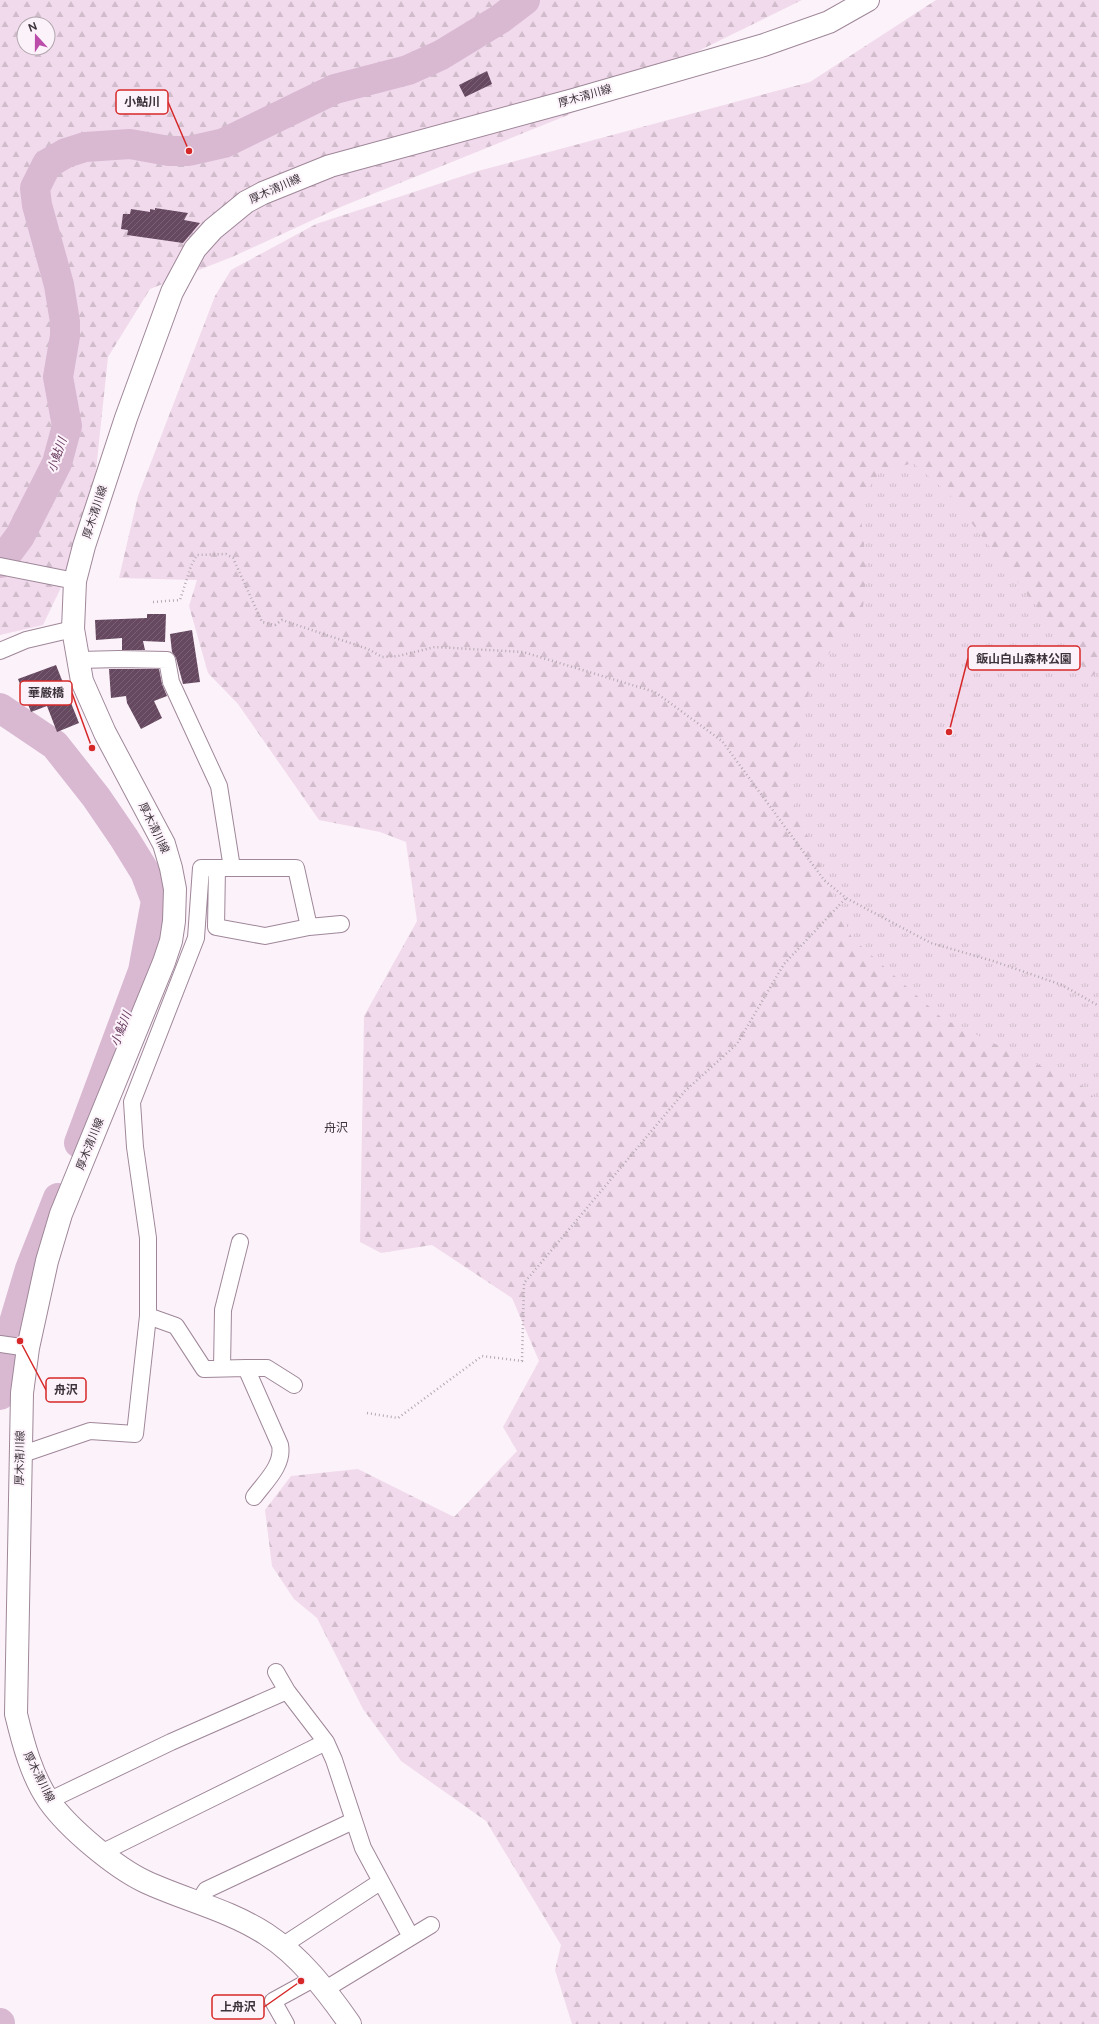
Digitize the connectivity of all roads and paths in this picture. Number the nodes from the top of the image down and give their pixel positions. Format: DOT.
graph roads {
  1 [pos="868,0"];
  2 [pos="0,566"];
  3 [pos="75,580"];
  4 [pos="153,602"];
  5 [pos="73,629"];
  6 [pos="0,651"];
  7 [pos="79,660"];
  8 [pos="224,868"];
  9 [pos="846,898"];
  10 [pos="341,924"];
  11 [pos="309,927"];
  12 [pos="164,962"];
  13 [pos="183,972"];
  14 [pos="1099,1006"];
  15 [pos="240,1242"];
  16 [pos="148,1316"];
  17 [pos="14,1346"];
  18 [pos="222,1368"];
  19 [pos="246,1368"];
  20 [pos="294,1385"];
  21 [pos="367,1413"];
  22 [pos="20,1455"];
  23 [pos="254,1497"];
  24 [pos="276,1672"];
  25 [pos="287,1691"];
  26 [pos="326,1742"];
  27 [pos="48,1801"];
  28 [pos="353,1821"];
  29 [pos="101,1853"];
  30 [pos="380,1882"];
  31 [pos="198,1903"];
  32 [pos="431,1925"];
  33 [pos="411,1937"];
  34 [pos="282,1946"];
  35 [pos="320,1984"];
  36 [pos="286,2024"];
  37 [pos="350,2024"];
  1 -- 3 [label="main road, 厚木清川線"];
  2 -- 3 [label="street"];
  3 -- 5 [label="main road, 厚木清川線"];
  4 -- 9 [label="path"];
  5 -- 6 [label="street"];
  5 -- 7 [label="main road, 厚木清川線"];
  7 -- 8 [label="street"];
  7 -- 12 [label="main road, 厚木清川線"];
  8 -- 11 [label="street"];
  8 -- 11 [label="street"];
  8 -- 13 [label="street"];
  9 -- 14 [label="path"];
  9 -- 21 [label="path"];
  10 -- 11 [label="street"];
  12 -- 13 [label="street"];
  12 -- 17 [label="main road, 厚木清川線"];
  13 -- 16 [label="street"];
  15 -- 18 [label="street"];
  16 -- 18 [label="street"];
  16 -- 22 [label="street"];
  17 -- 22 [label="main road, 厚木清川線"];
  18 -- 19 [label="street"];
  19 -- 20 [label="street"];
  19 -- 23 [label="street"];
  22 -- 27 [label="main road, 厚木清川線"];
  24 -- 25 [label="street"];
  25 -- 26 [label="street"];
  25 -- 27 [label="street"];
  26 -- 28 [label="street"];
  26 -- 29 [label="street"];
  27 -- 29 [label="main road, 厚木清川線"];
  28 -- 30 [label="street"];
  28 -- 31 [label="street"];
  29 -- 31 [label="main road, 厚木清川線"];
  30 -- 33 [label="street"];
  30 -- 34 [label="street"];
  31 -- 34 [label="main road, 厚木清川線"];
  32 -- 33 [label="street"];
  33 -- 35 [label="street"];
  34 -- 35 [label="main road, 厚木清川線"];
  35 -- 36 [label="street"];
  35 -- 37 [label="main road, 厚木清川線"];
}
